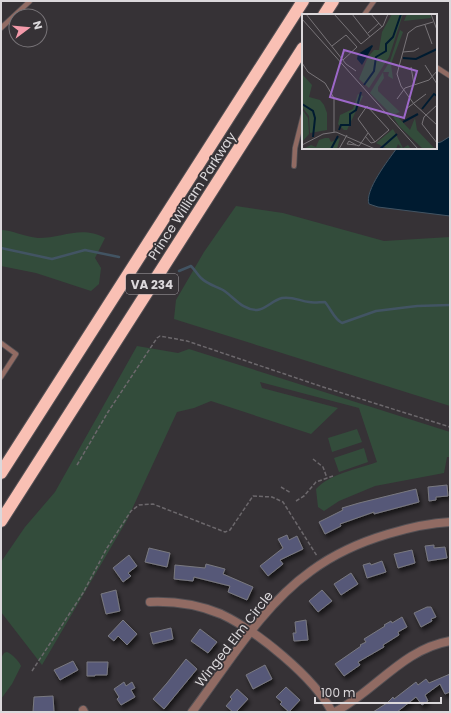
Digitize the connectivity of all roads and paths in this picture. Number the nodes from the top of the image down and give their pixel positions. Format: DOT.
graph roads {
  1 [pos="30,1"];
  2 [pos="303,1"];
  3 [pos="333,1"];
  4 [pos="374,1"];
  5 [pos="325,14"];
  6 [pos="365,14"];
  7 [pos="1,28"];
  8 [pos="302,50"];
  9 [pos="437,68"];
  10 [pos="450,76"];
  11 [pos="302,120"];
  12 [pos="294,166"];
  13 [pos="1,343"];
  14 [pos="1,377"];
  15 [pos="450,427"];
  16 [pos="313,459"];
  17 [pos="77,465"];
  18 [pos="1,474"];
  19 [pos="332,476"];
  20 [pos="327,478"];
  21 [pos="281,487"];
  22 [pos="291,493"];
  23 [pos="296,501"];
  24 [pos="1,521"];
  25 [pos="450,522"];
  26 [pos="317,556"];
  27 [pos="150,602"];
  28 [pos="251,632"];
  29 [pos="450,641"];
  30 [pos="32,671"];
  31 [pos="192,712"];
  32 [pos="332,712"];
  33 [pos="335,712"];
  1 -- 7 [label="lane"];
  2 -- 18 [label="highway, Prince William Parkway / VA 234"];
  3 -- 5 [label="highway"];
  4 -- 6 [label="lane"];
  8 -- 24 [label="highway, Prince William Parkway / VA 234"];
  9 -- 10 [label="lane"];
  11 -- 12 [label="lane"];
  13 -- 14 [label="lane"];
  15 -- 17 [label="path"];
  16 -- 20 [label="path"];
  19 -- 20 [label="path"];
  20 -- 23 [label="path"];
  21 -- 22 [label="path"];
  25 -- 28 [label="street, Winged Elm Circle"];
  26 -- 30 [label="path"];
  27 -- 28 [label="street"];
  28 -- 31 [label="street, Winged Elm Circle"];
  28 -- 32 [label="street"];
  29 -- 33 [label="street"];
}
